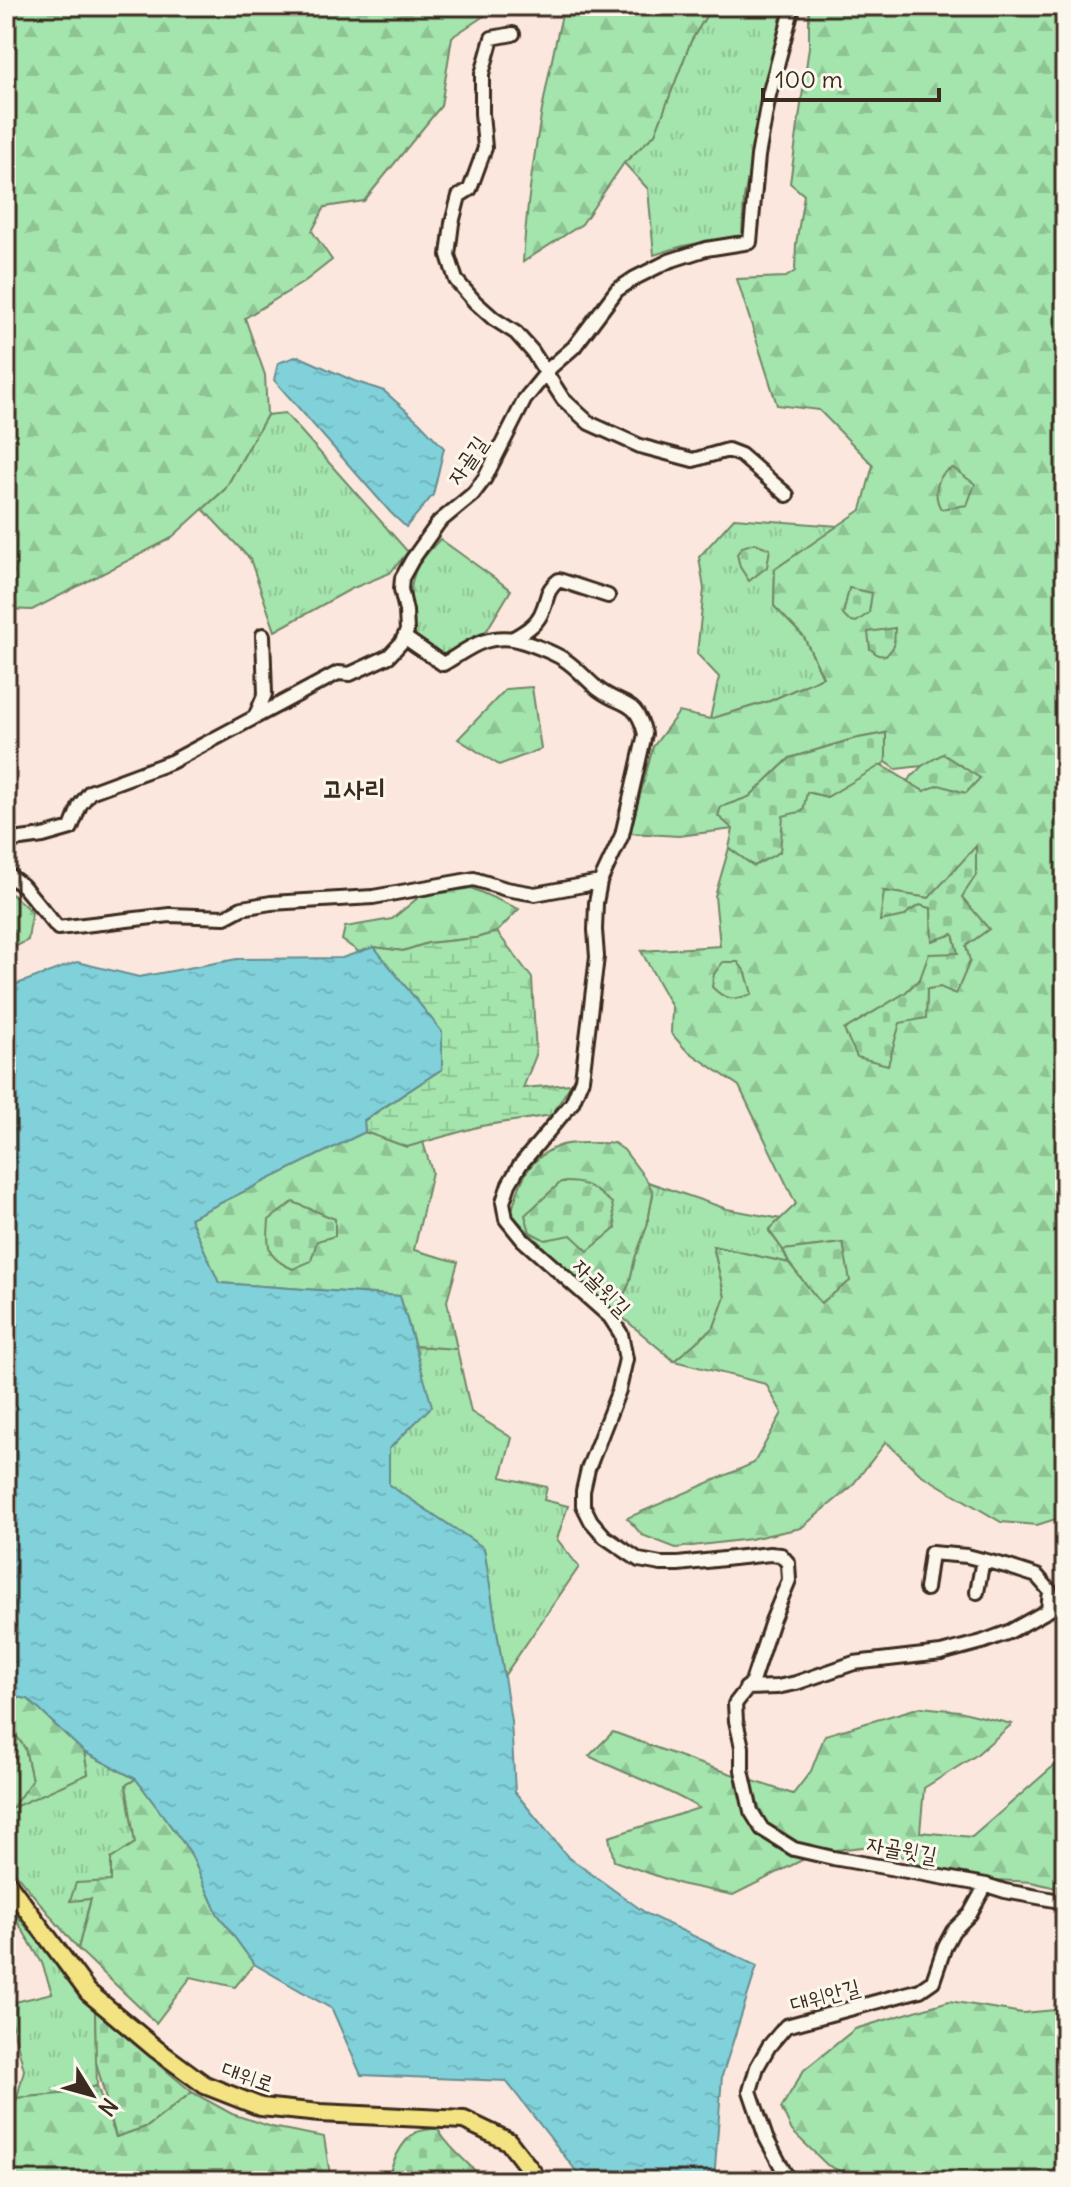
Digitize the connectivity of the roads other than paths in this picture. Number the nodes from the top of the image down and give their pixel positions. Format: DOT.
graph roads {
  1 [pos="793,6"];
  2 [pos="513,34"];
  3 [pos="546,374"];
  4 [pos="787,495"];
  5 [pos="608,596"];
  6 [pos="263,635"];
  7 [pos="404,637"];
  8 [pos="512,639"];
  9 [pos="255,717"];
  10 [pos="6,841"];
  11 [pos="6,873"];
  12 [pos="600,882"];
  13 [pos="983,1560"];
  14 [pos="926,1589"];
  15 [pos="1065,1590"];
  16 [pos="977,1592"];
  17 [pos="1048,1610"];
  18 [pos="746,1688"];
  19 [pos="6,1881"];
  20 [pos="986,1885"];
  21 [pos="1065,1902"];
  22 [pos="539,2181"];
  23 [pos="789,2181"];
  1 -- 3 [label="street, 자골길"];
  2 -- 3 [label="street"];
  3 -- 4 [label="street"];
  3 -- 7 [label="street, 자골길"];
  5 -- 8 [label="street"];
  6 -- 9 [label="street"];
  7 -- 8 [label="street"];
  7 -- 9 [label="street"];
  8 -- 12 [label="street, 자골윗길"];
  9 -- 10 [label="street"];
  11 -- 12 [label="street"];
  12 -- 18 [label="street, 자골윗길"];
  13 -- 14 [label="street"];
  13 -- 16 [label="street"];
  13 -- 17 [label="street"];
  15 -- 17 [label="street"];
  17 -- 18 [label="street"];
  18 -- 20 [label="street, 자골윗길"];
  19 -- 22 [label="main road, 대위로"];
  20 -- 21 [label="street, 자골윗길"];
  20 -- 23 [label="street, 대위안길"];
}
